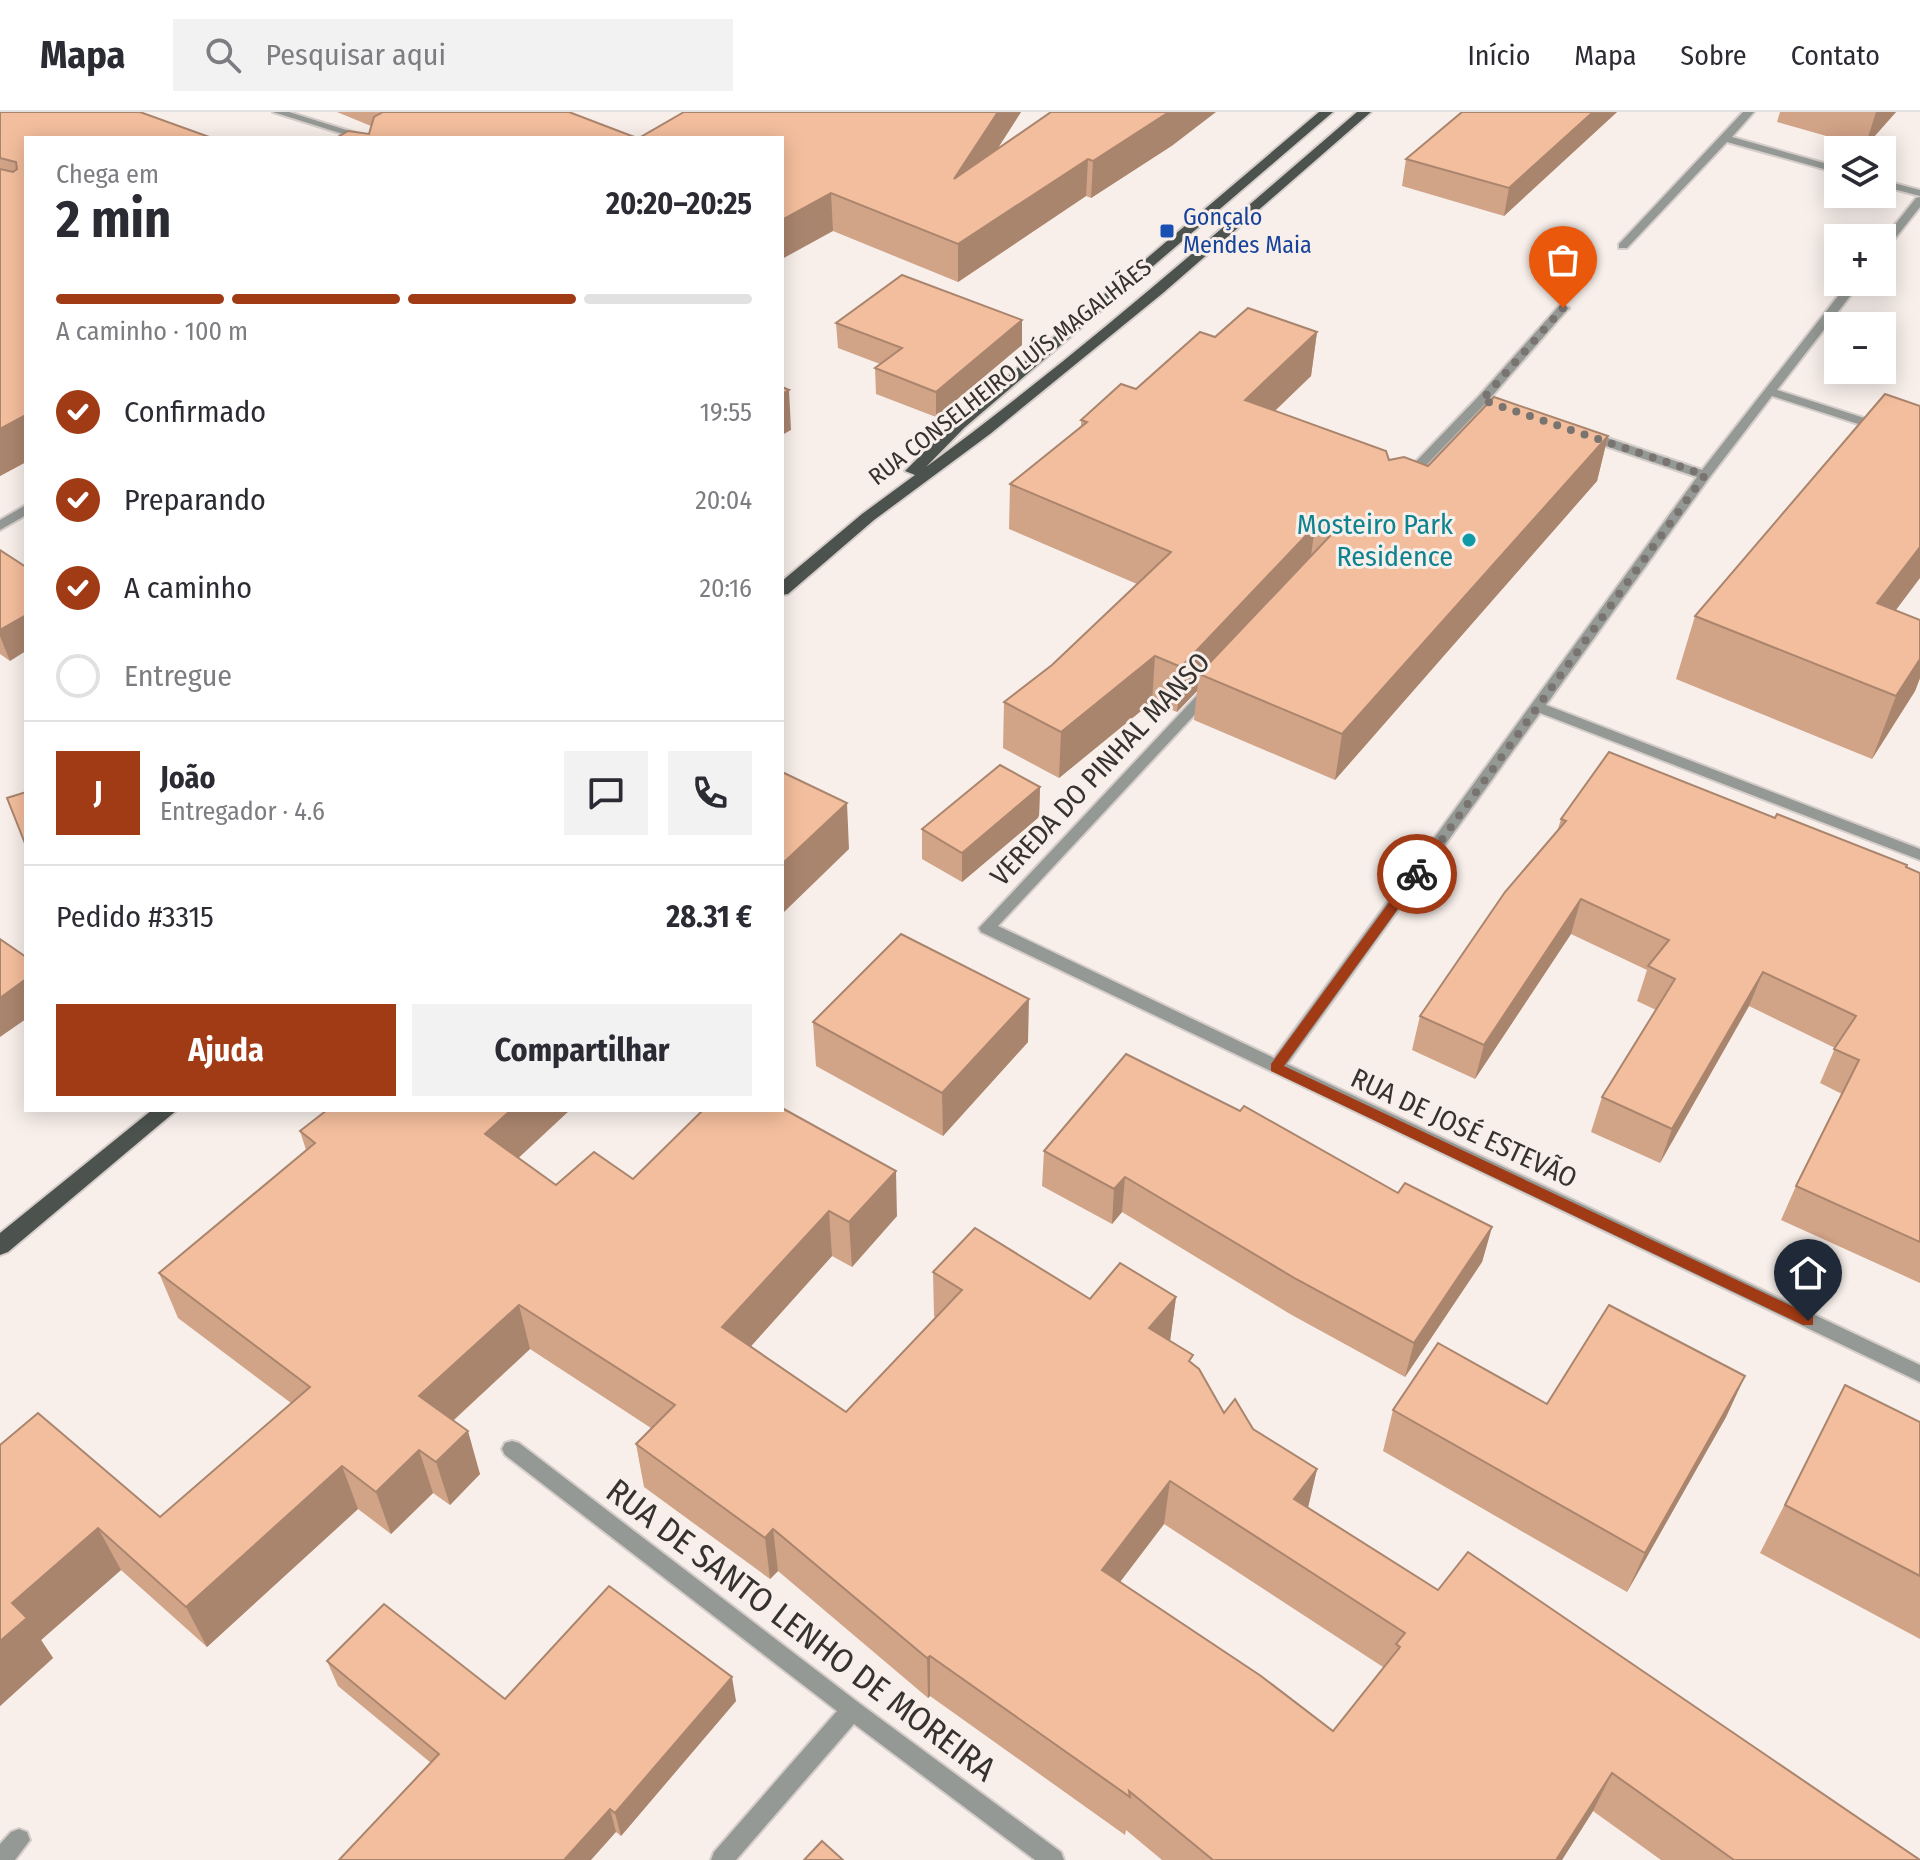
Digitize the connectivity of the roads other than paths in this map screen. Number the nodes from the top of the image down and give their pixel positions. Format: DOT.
graph roads {
  1 [pos="278,112"];
  2 [pos="1327,112"];
  3 [pos="1365,112"];
  4 [pos="1749,112"];
  5 [pos="360,136"];
  6 [pos="1725,138"];
  7 [pos="1824,166"];
  8 [pos="1896,187"];
  9 [pos="1920,193"];
  10 [pos="1920,200"];
  11 [pos="1896,230"];
  12 [pos="1623,246"];
  13 [pos="1844,296"];
  14 [pos="1563,308"];
  15 [pos="1768,391"];
  16 [pos="1482,400"];
  17 [pos="1497,405"];
  18 [pos="1572,430"];
  19 [pos="1920,440"];
  20 [pos="1705,475"];
  21 [pos="1398,488"];
  22 [pos="0,507"];
  23 [pos="21,513"];
  24 [pos="868,517"];
  25 [pos="0,526"];
  26 [pos="784,588"];
  27 [pos="1220,678"];
  28 [pos="1538,707"];
  29 [pos="1920,855"];
  30 [pos="987,928"];
  31 [pos="1276,1067"];
  32 [pos="164,1112"];
  33 [pos="0,1246"];
  34 [pos="1920,1374"];
  35 [pos="512,1449"];
  36 [pos="852,1710"];
  37 [pos="19,1840"];
  38 [pos="0,1860"];
  39 [pos="722,1860"];
  40 [pos="1053,1860"];
  1 -- 5 [label="street"];
  2 -- 24 [label="main road, RUA CONSELHEIRO LUÍS MAGALHÃES"];
  3 -- 24 [label="main road, RUA CONSELHEIRO LUÍS MAGALHÃES"];
  4 -- 6 [label="street"];
  6 -- 7 [label="street"];
  6 -- 12 [label="street"];
  8 -- 9 [label="street"];
  10 -- 11 [label="street"];
  13 -- 15 [label="street"];
  14 -- 16 [label="street"];
  15 -- 19 [label="street"];
  15 -- 20 [label="street"];
  16 -- 17 [label="street"];
  16 -- 21 [label="street"];
  18 -- 20 [label="street"];
  20 -- 28 [label="street"];
  22 -- 23 [label="street"];
  23 -- 25 [label="street"];
  24 -- 26 [label="main road, RUA CONSELHEIRO LUÍS MAGALHÃES"];
  27 -- 30 [label="street, VEREDA DO PINHAL MANSO"];
  28 -- 29 [label="street"];
  28 -- 31 [label="street"];
  30 -- 31 [label="street, RUA DE JOSÉ ESTEVÃO"];
  31 -- 34 [label="street, RUA DE JOSÉ ESTEVÃO"];
  32 -- 33 [label="main road"];
  35 -- 36 [label="street, RUA DE SANTO LENHO DE MOREIRA"];
  36 -- 39 [label="street"];
  36 -- 40 [label="street, RUA DE SANTO LENHO DE MOREIRA"];
  37 -- 38 [label="street"];
}
